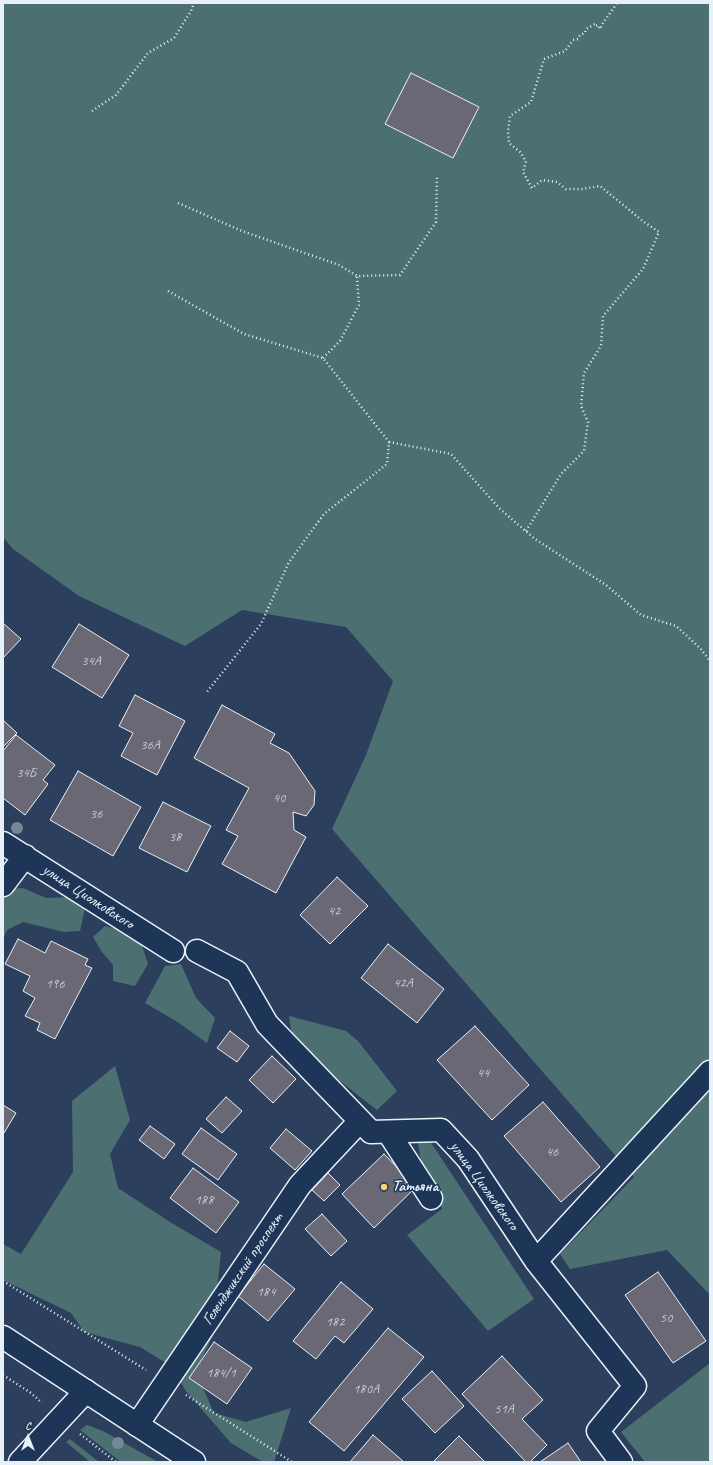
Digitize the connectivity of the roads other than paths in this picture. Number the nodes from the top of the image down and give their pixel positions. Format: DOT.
graph roads {
  1 [pos="3,843"];
  2 [pos="25,856"];
  3 [pos="3,885"];
  4 [pos="173,951"];
  5 [pos="197,951"];
  6 [pos="710,1072"];
  7 [pos="360,1121"];
  8 [pos="388,1132"];
  9 [pos="431,1198"];
  10 [pos="536,1261"];
  11 [pos="3,1337"];
  12 [pos="86,1391"];
  13 [pos="137,1425"];
  14 [pos="20,1462"];
  15 [pos="194,1462"];
  16 [pos="621,1462"];
  1 -- 2 [label="street, улица Циолковского"];
  2 -- 3 [label="street"];
  2 -- 4 [label="street, улица Циолковского"];
  5 -- 7 [label="street, улица Циолковского"];
  6 -- 10 [label="street"];
  7 -- 8 [label="street, улица Циолковского"];
  7 -- 13 [label="street, Геленджикский проспект"];
  8 -- 9 [label="street"];
  8 -- 10 [label="street, улица Циолковского"];
  10 -- 16 [label="street, улица Циолковского"];
  11 -- 12 [label="street"];
  12 -- 13 [label="street"];
  12 -- 14 [label="street"];
  13 -- 15 [label="street"];
}
